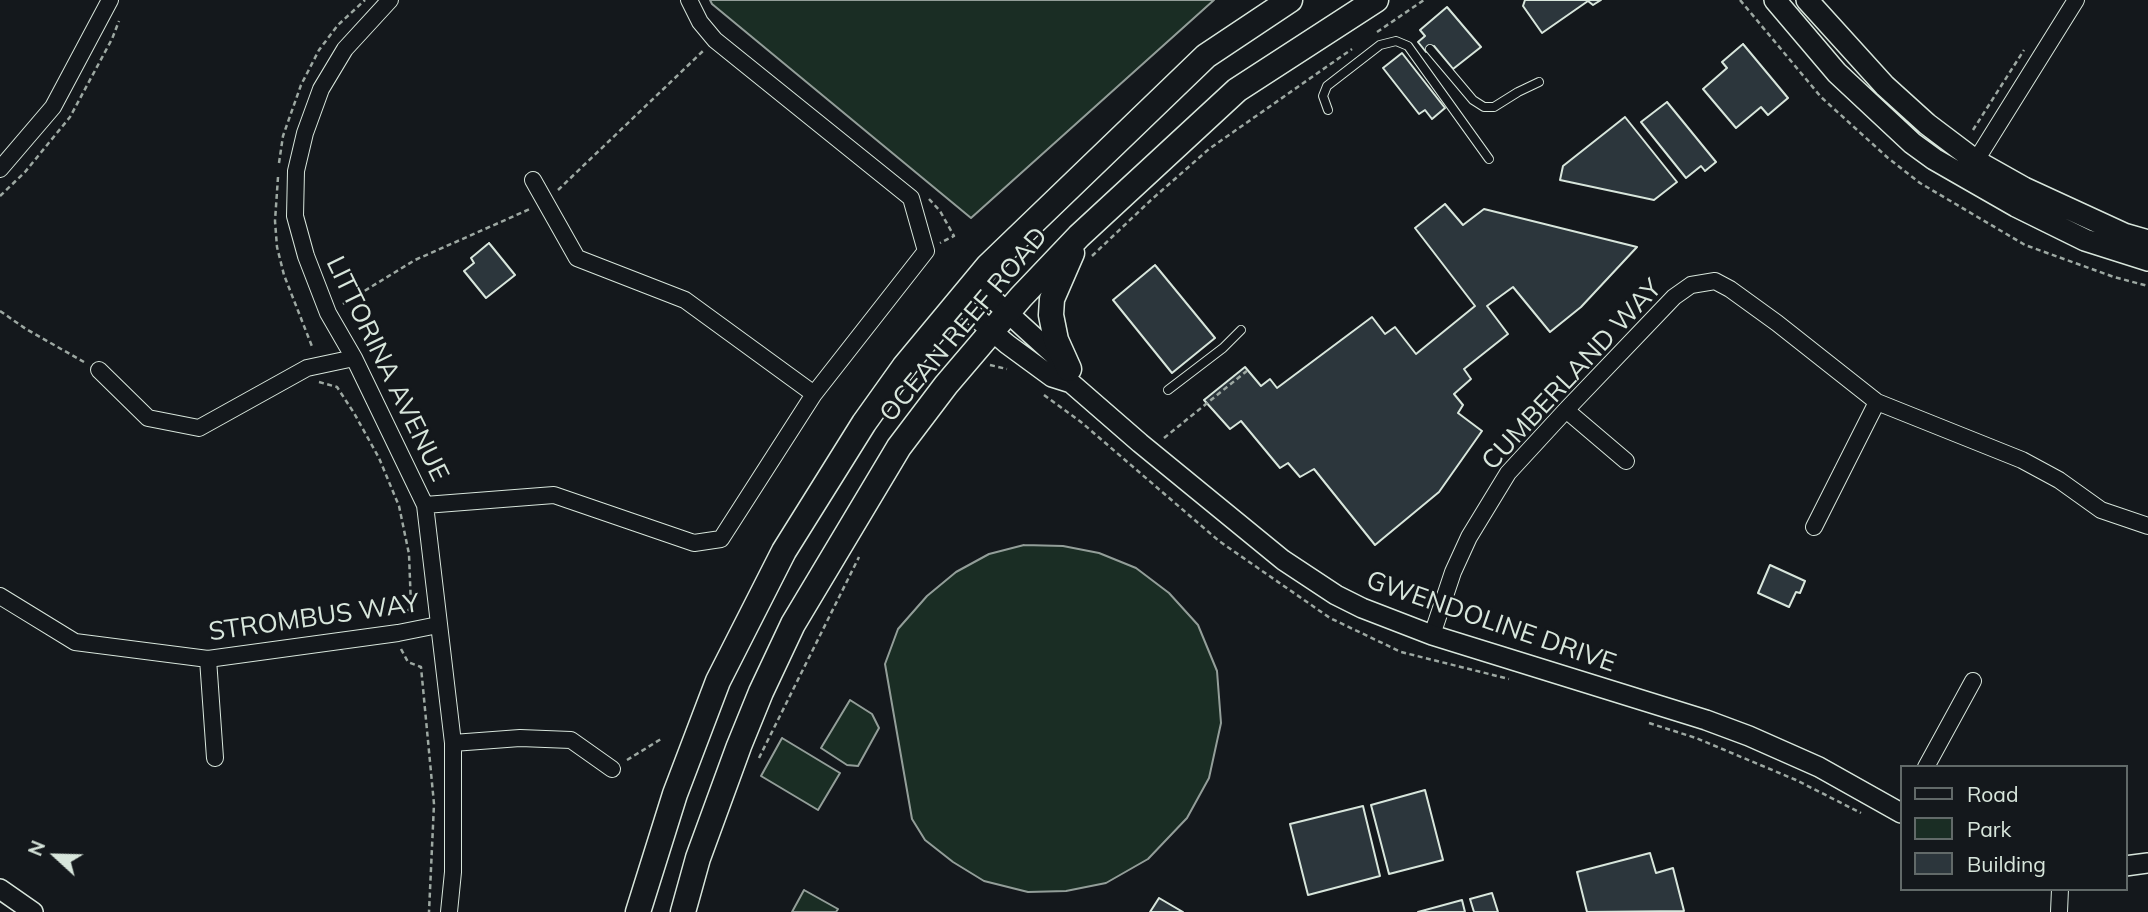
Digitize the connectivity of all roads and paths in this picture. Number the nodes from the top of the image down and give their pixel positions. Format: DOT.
graph roads {
  1 [pos="110,0"];
  2 [pos="365,0"];
  3 [pos="390,0"];
  4 [pos="689,0"];
  5 [pos="1290,0"];
  6 [pos="1376,0"];
  7 [pos="1424,0"];
  8 [pos="1807,0"];
  9 [pos="2076,0"];
  10 [pos="1778,1"];
  11 [pos="1371,36"];
  12 [pos="2030,40"];
  13 [pos="1361,43"];
  14 [pos="1430,49"];
  15 [pos="1539,82"];
  16 [pos="1328,110"];
  17 [pos="1987,140"];
  18 [pos="1489,159"];
  19 [pos="0,169"];
  20 [pos="1971,169"];
  21 [pos="533,180"];
  22 [pos="1079,236"];
  23 [pos="2148,241"];
  24 [pos="1089,259"];
  25 [pos="2148,260"];
  26 [pos="974,282"];
  27 [pos="957,302"];
  28 [pos="0,311"];
  29 [pos="1007,313"];
  30 [pos="1241,330"];
  31 [pos="999,338"];
  32 [pos="354,358"];
  33 [pos="307,368"];
  34 [pos="99,370"];
  35 [pos="1248,370"];
  36 [pos="983,372"];
  37 [pos="1070,376"];
  38 [pos="1168,390"];
  39 [pos="814,394"];
  40 [pos="1877,402"];
  41 [pos="1566,410"];
  42 [pos="1161,441"];
  43 [pos="1626,461"];
  44 [pos="425,505"];
  45 [pos="2148,526"];
  46 [pos="1814,527"];
  47 [pos="864,548"];
  48 [pos="0,596"];
  49 [pos="438,625"];
  50 [pos="398,633"];
  51 [pos="1432,635"];
  52 [pos="208,659"];
  53 [pos="1973,681"];
  54 [pos="662,739"];
  55 [pos="453,743"];
  56 [pos="215,758"];
  57 [pos="757,762"];
  58 [pos="1927,765"];
  59 [pos="612,769"];
  60 [pos="1899,810"];
  61 [pos="2148,863"];
  62 [pos="2127,866"];
  63 [pos="0,889"];
  64 [pos="2060,891"];
  65 [pos="33,912"];
  66 [pos="429,912"];
  67 [pos="449,912"];
  68 [pos="638,912"];
  69 [pos="683,912"];
  70 [pos="2059,912"];
  1 -- 19 [label="street"];
  2 -- 33 [label="path"];
  3 -- 32 [label="street, LITTORINA AVENUE"];
  4 -- 39 [label="street"];
  5 -- 26 [label="main road, OCEAN REEF ROAD"];
  6 -- 22 [label="main road, OCEAN REEF ROAD"];
  7 -- 11 [label="path"];
  8 -- 20 [label="main road"];
  9 -- 17 [label="street"];
  10 -- 20 [label="main road"];
  12 -- 17 [label="path"];
  13 -- 24 [label="path"];
  14 -- 15 [label="lane"];
  16 -- 18 [label="lane"];
  17 -- 20 [label="street"];
  20 -- 23 [label="main road"];
  20 -- 25 [label="main road"];
  21 -- 39 [label="street"];
  22 -- 29 [label="main road, OCEAN REEF ROAD"];
  22 -- 37 [label="main road"];
  26 -- 27 [label="main road, OCEAN REEF ROAD"];
  26 -- 29 [label="street, GWENDOLINE DRIVE"];
  27 -- 31 [label="street, GWENDOLINE DRIVE"];
  27 -- 68 [label="main road, OCEAN REEF ROAD"];
  28 -- 34 [label="path"];
  29 -- 31 [label="main road, OCEAN REEF ROAD"];
  29 -- 37 [label="street, GWENDOLINE DRIVE"];
  30 -- 38 [label="lane"];
  31 -- 36 [label="path"];
  31 -- 37 [label="street, GWENDOLINE DRIVE"];
  31 -- 69 [label="main road, OCEAN REEF ROAD"];
  32 -- 33 [label="street"];
  32 -- 44 [label="street, LITTORINA AVENUE"];
  33 -- 34 [label="street"];
  33 -- 50 [label="path"];
  35 -- 42 [label="path"];
  37 -- 51 [label="street, GWENDOLINE DRIVE"];
  39 -- 44 [label="street"];
  40 -- 41 [label="street, CUMBERLAND WAY"];
  40 -- 45 [label="street, CUMBERLAND WAY"];
  40 -- 46 [label="street"];
  41 -- 43 [label="street"];
  41 -- 51 [label="street, CUMBERLAND WAY"];
  44 -- 49 [label="street, LITTORINA AVENUE"];
  47 -- 57 [label="path"];
  48 -- 52 [label="street, STROMBUS WAY"];
  49 -- 50 [label="street, STROMBUS WAY"];
  49 -- 55 [label="street, LITTORINA AVENUE"];
  50 -- 52 [label="street, STROMBUS WAY"];
  50 -- 66 [label="path"];
  51 -- 60 [label="street, GWENDOLINE DRIVE"];
  52 -- 56 [label="street"];
  53 -- 58 [label="street"];
  54 -- 59 [label="path"];
  55 -- 59 [label="street"];
  55 -- 67 [label="street, LITTORINA AVENUE"];
  61 -- 62 [label="street"];
  63 -- 65 [label="street"];
  64 -- 70 [label="street"];
}
